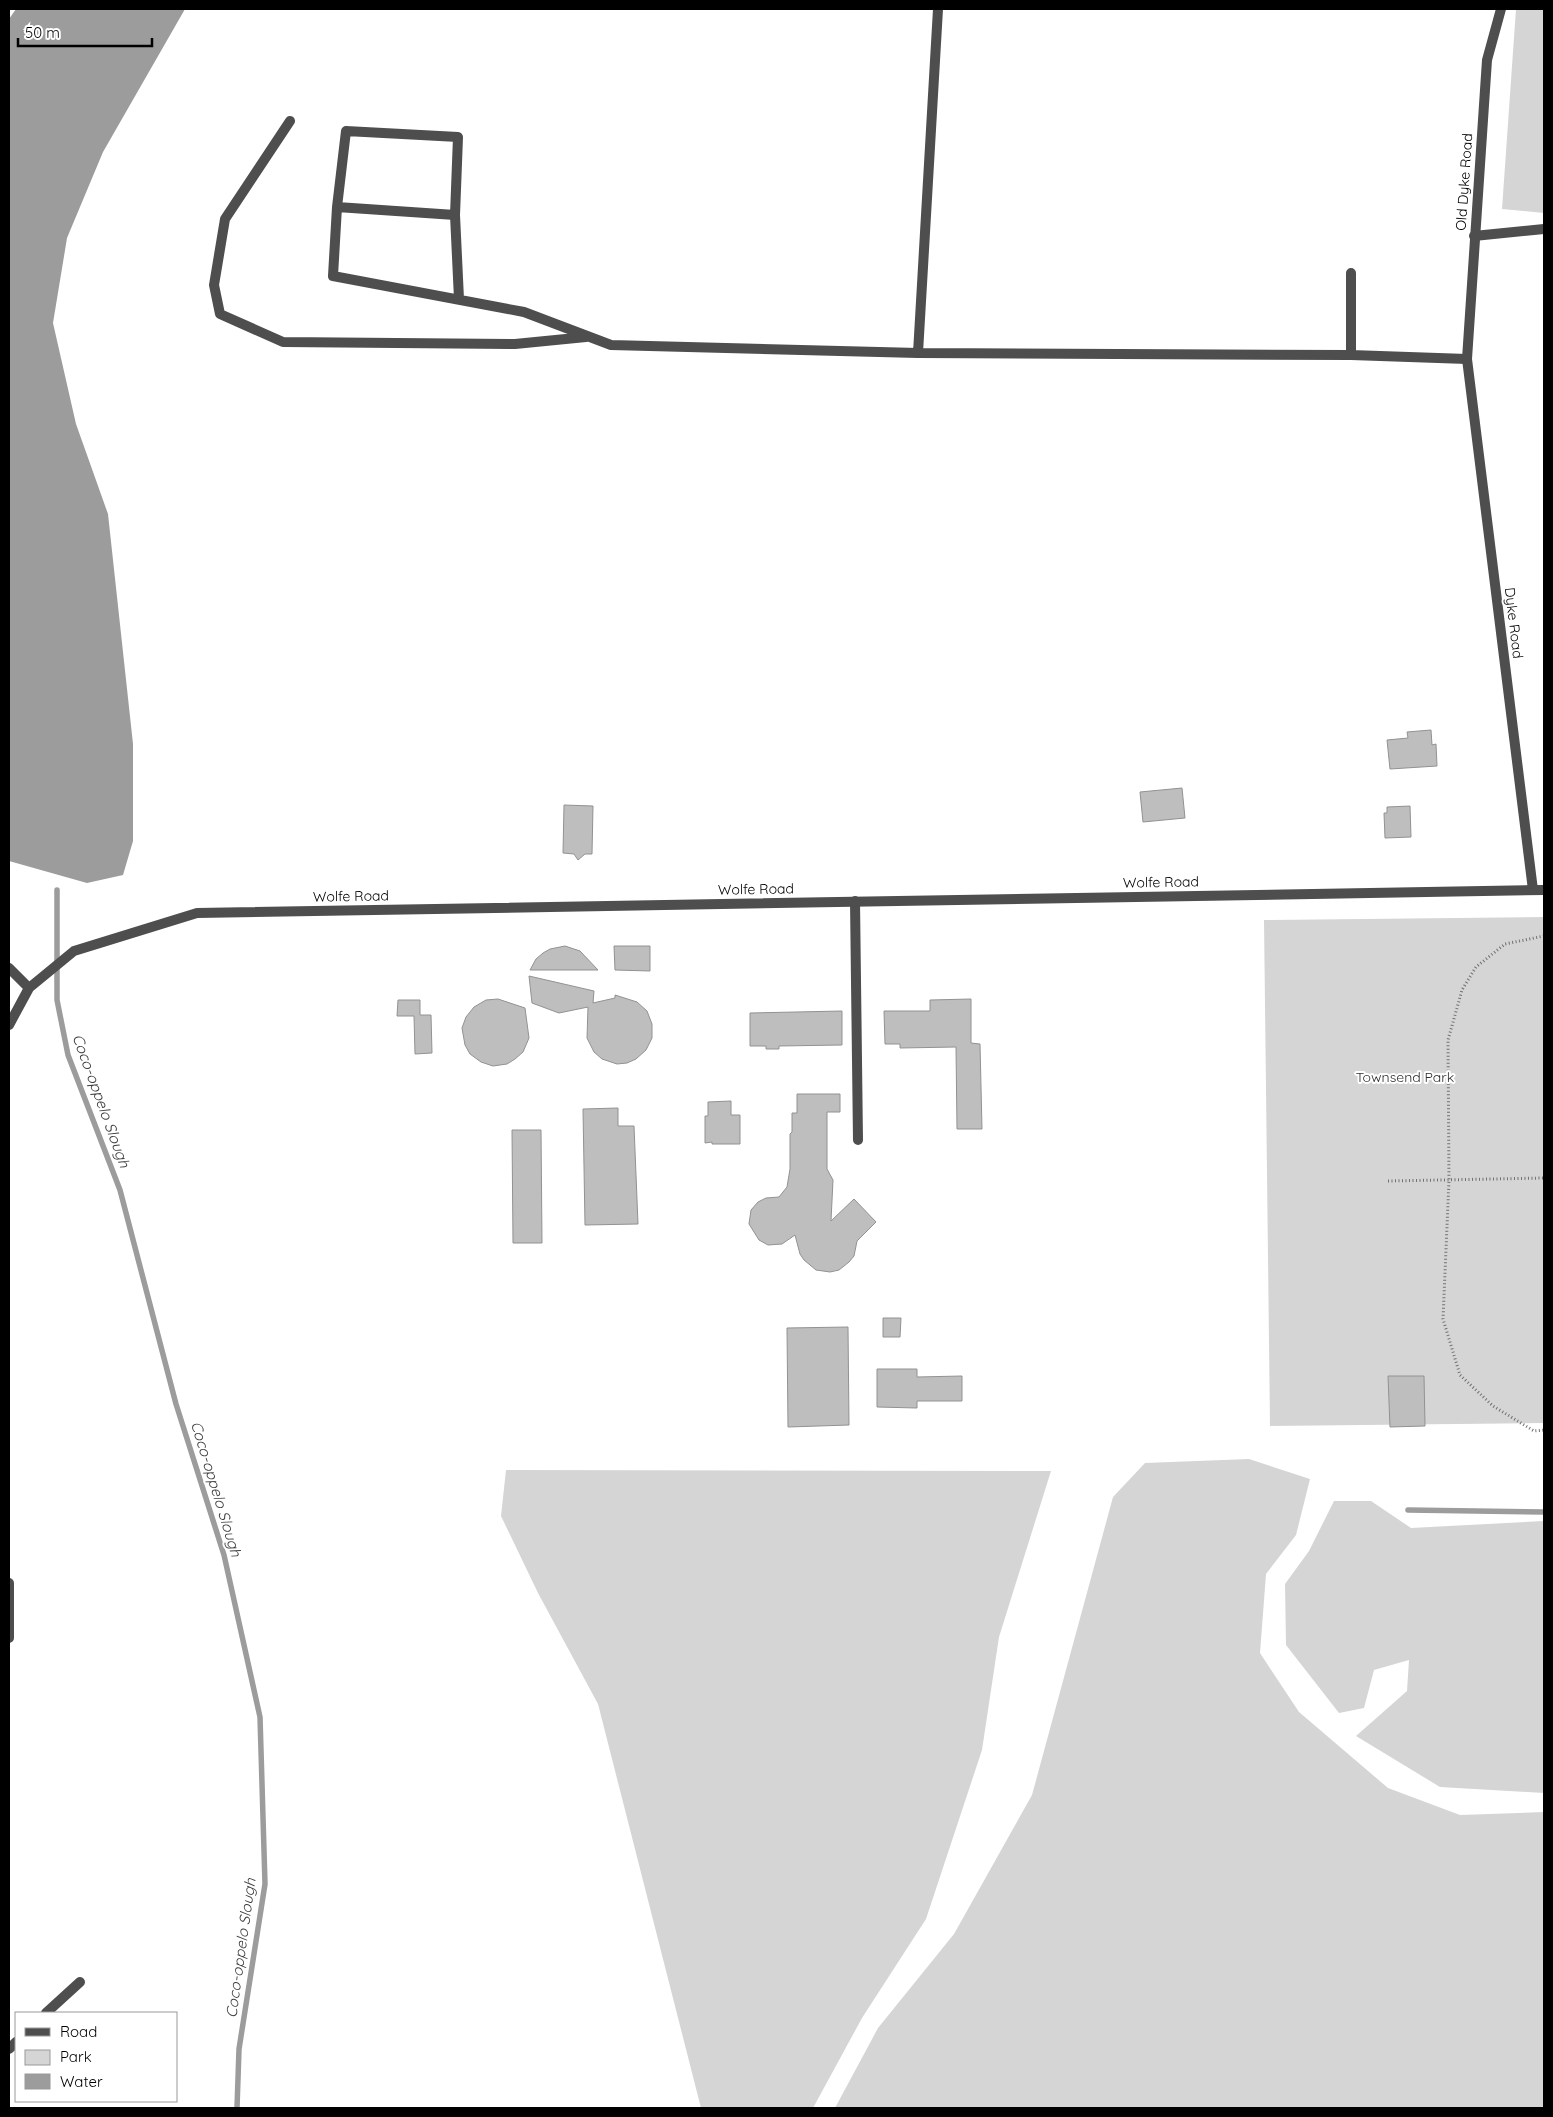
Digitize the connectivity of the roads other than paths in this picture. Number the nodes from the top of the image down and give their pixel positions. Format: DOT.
graph roads {
  1 [pos="938,9"];
  2 [pos="1501,9"];
  3 [pos="290,122"];
  4 [pos="337,207"];
  5 [pos="455,215"];
  6 [pos="1544,229"];
  7 [pos="1474,236"];
  8 [pos="1351,273"];
  9 [pos="459,299"];
  10 [pos="590,337"];
  11 [pos="918,353"];
  12 [pos="1351,355"];
  13 [pos="1467,359"];
  14 [pos="1533,890"];
  15 [pos="1544,890"];
  16 [pos="855,901"];
  17 [pos="9,968"];
  18 [pos="29,988"];
  19 [pos="9,1024"];
  20 [pos="858,1140"];
  21 [pos="9,1583"];
  22 [pos="9,1638"];
  23 [pos="80,1982"];
  24 [pos="47,2012"];
  1 -- 11 [label="street"];
  2 -- 7 [label="street, Old Dyke Road"];
  3 -- 10 [label="street"];
  4 -- 5 [label="street"];
  4 -- 5 [label="street"];
  4 -- 9 [label="street"];
  5 -- 9 [label="street"];
  6 -- 7 [label="street"];
  7 -- 13 [label="street, Old Dyke Road"];
  8 -- 12 [label="street"];
  9 -- 10 [label="street"];
  10 -- 11 [label="street"];
  11 -- 12 [label="street"];
  12 -- 13 [label="street"];
  13 -- 14 [label="street, Dyke Road"];
  14 -- 15 [label="street, Wolfe Road"];
  14 -- 16 [label="street, Wolfe Road"];
  16 -- 18 [label="street, Wolfe Road"];
  16 -- 20 [label="street"];
  17 -- 18 [label="street"];
  18 -- 19 [label="street, Wolfe Road"];
  21 -- 22 [label="street"];
  23 -- 24 [label="street"];
}
